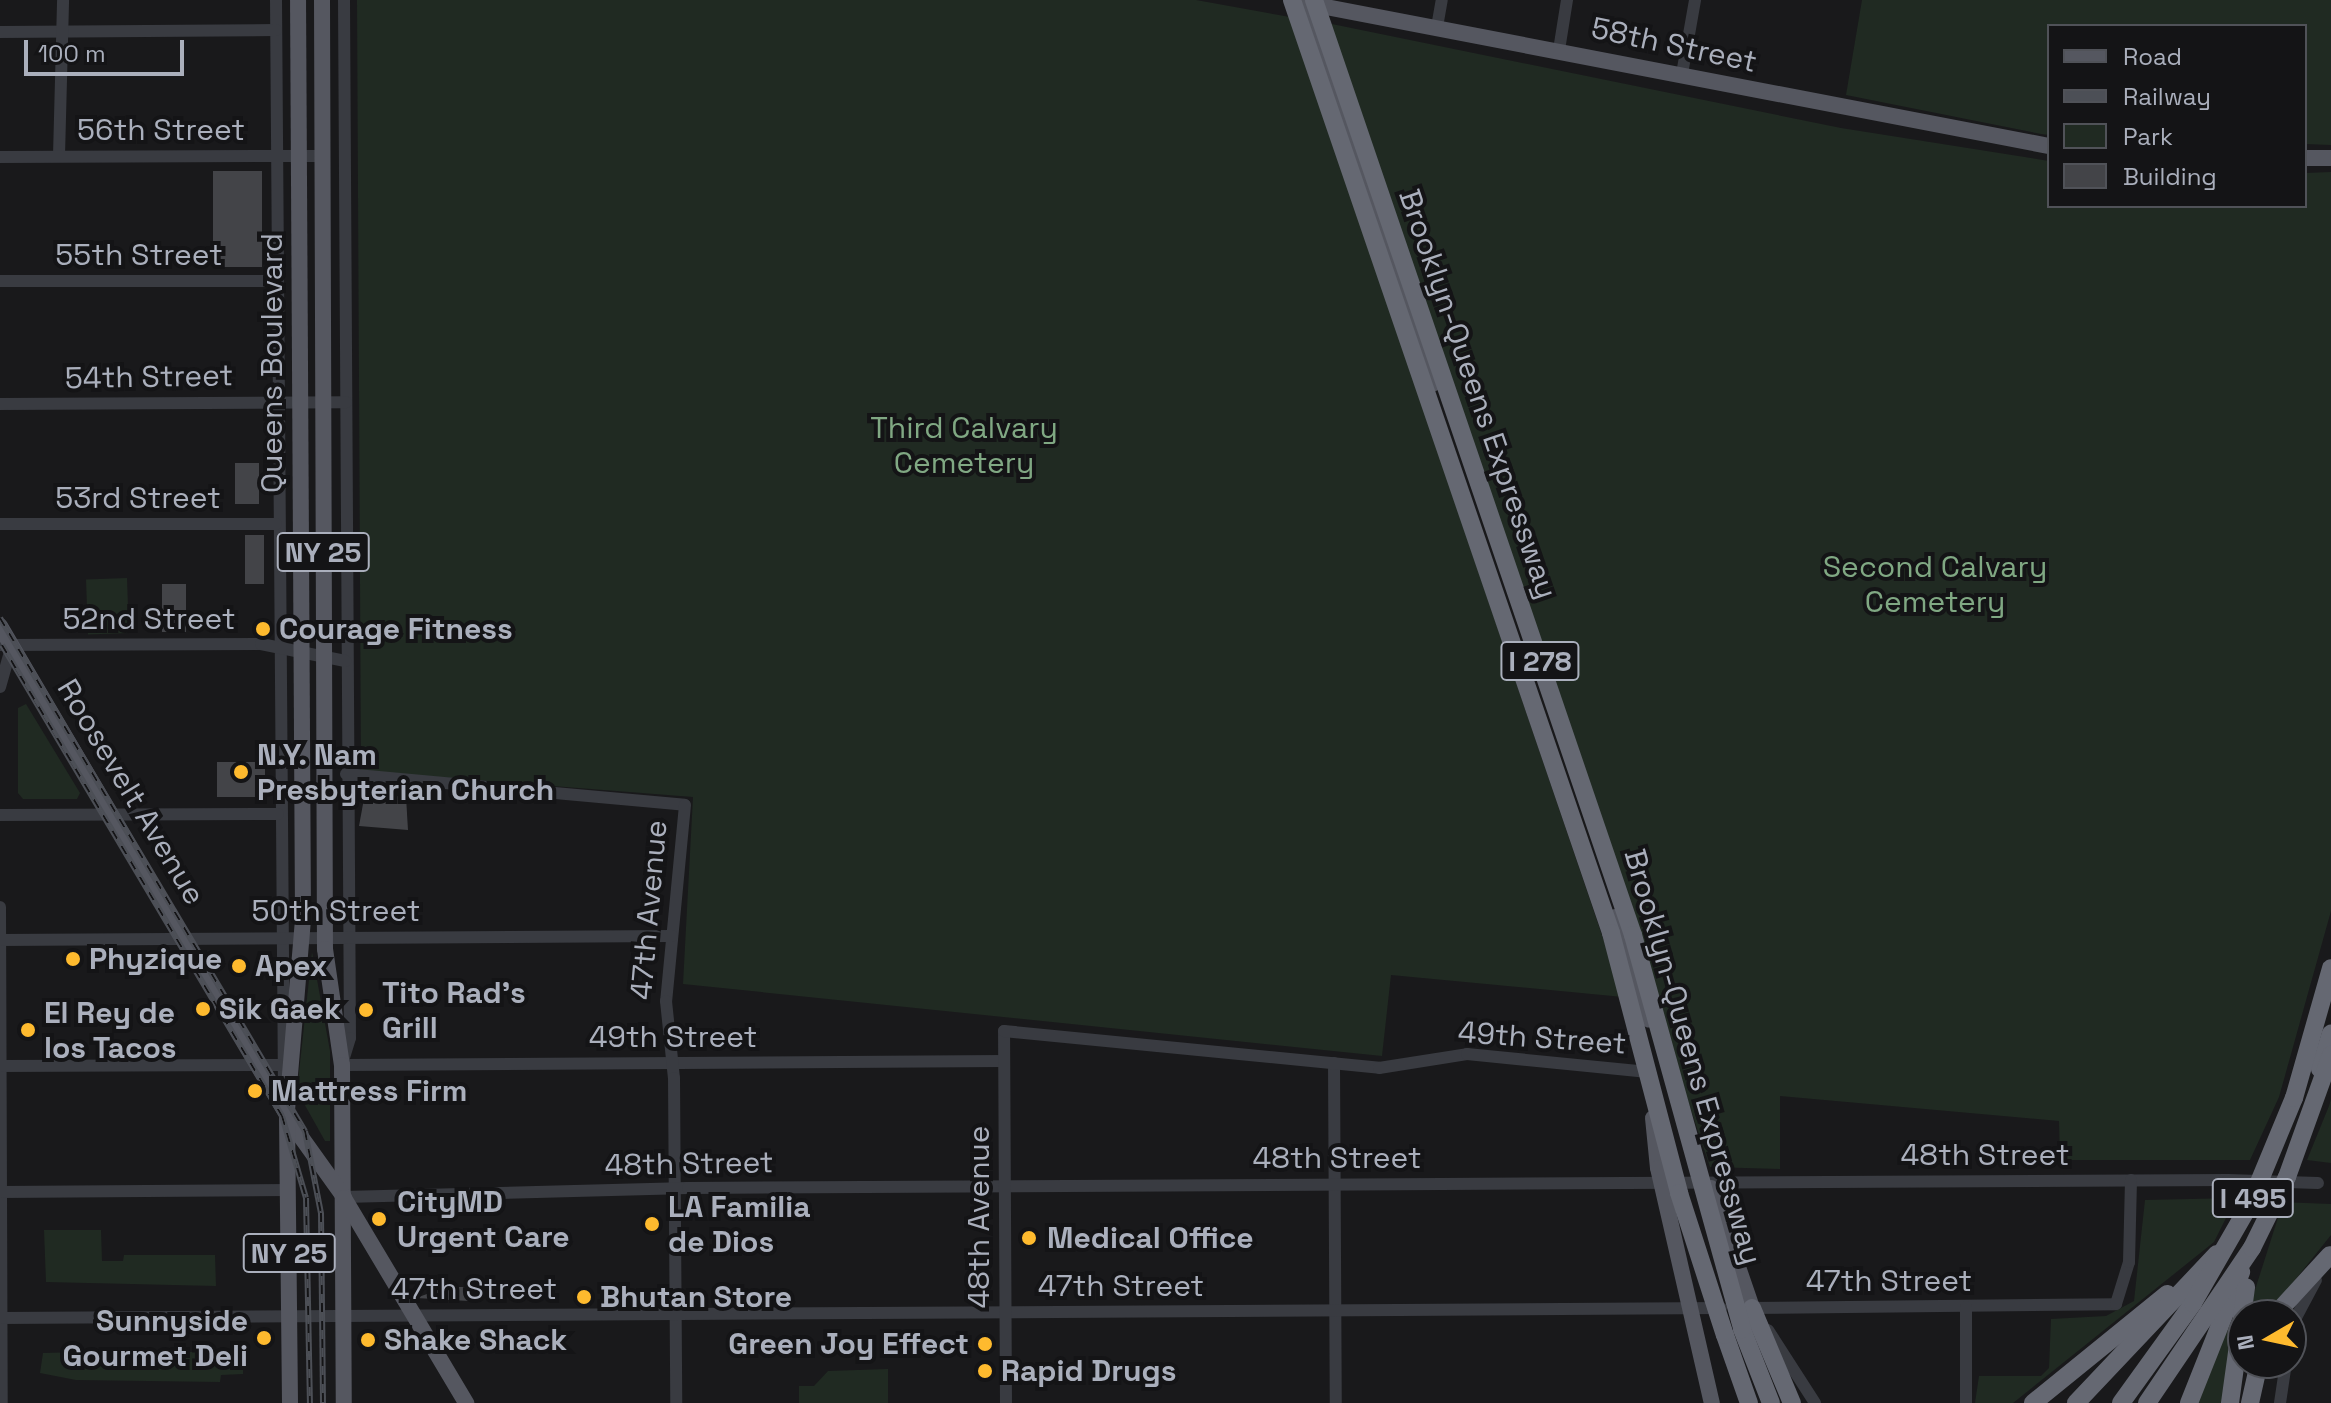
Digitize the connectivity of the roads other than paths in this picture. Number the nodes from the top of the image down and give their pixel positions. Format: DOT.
graph roads {
  1 [pos="63,0"];
  2 [pos="276,0"];
  3 [pos="298,0"];
  4 [pos="322,0"];
  5 [pos="344,0"];
  6 [pos="1300,0"];
  7 [pos="1442,0"];
  8 [pos="1567,0"];
  9 [pos="1695,0"];
  10 [pos="1437,27"];
  11 [pos="276,30"];
  12 [pos="63,31"];
  13 [pos="0,32"];
  14 [pos="1559,50"];
  15 [pos="1682,74"];
  16 [pos="2047,146"];
  17 [pos="59,156"];
  18 [pos="277,156"];
  19 [pos="299,156"];
  20 [pos="322,156"];
  21 [pos="0,157"];
  22 [pos="2307,158"];
  23 [pos="2331,158"];
  24 [pos="0,281"];
  25 [pos="277,281"];
  26 [pos="278,402"];
  27 [pos="300,402"];
  28 [pos="323,402"];
  29 [pos="346,402"];
  30 [pos="0,404"];
  31 [pos="0,524"];
  32 [pos="276,524"];
  33 [pos="0,626"];
  34 [pos="6,645"];
  35 [pos="277,647"];
  36 [pos="300,652"];
  37 [pos="323,656"];
  38 [pos="345,661"];
  39 [pos="0,687"];
  40 [pos="346,774"];
  41 [pos="109,814"];
  42 [pos="278,814"];
  43 [pos="0,815"];
  44 [pos="0,907"];
  45 [pos="672,936"];
  46 [pos="278,937"];
  47 [pos="302,937"];
  48 [pos="325,937"];
  49 [pos="348,937"];
  50 [pos="185,938"];
  51 [pos="0,940"];
  52 [pos="2331,968"];
  53 [pos="1639,993"];
  54 [pos="2331,995"];
  55 [pos="1004,1031"];
  56 [pos="2331,1034"];
  57 [pos="2331,1055"];
  58 [pos="1004,1061"];
  59 [pos="1334,1063"];
  60 [pos="670,1064"];
  61 [pos="271,1065"];
  62 [pos="342,1065"];
  63 [pos="0,1066"];
  64 [pos="1648,1072"];
  65 [pos="287,1110"];
  66 [pos="2131,1180"];
  67 [pos="1662,1182"];
  68 [pos="1709,1182"];
  69 [pos="1335,1184"];
  70 [pos="2324,1184"];
  71 [pos="1005,1186"];
  72 [pos="289,1190"];
  73 [pos="674,1190"];
  74 [pos="1,1192"];
  75 [pos="344,1197"];
  76 [pos="2264,1210"];
  77 [pos="2219,1252"];
  78 [pos="2331,1255"];
  79 [pos="2290,1299"];
  80 [pos="2307,1299"];
  81 [pos="1966,1307"];
  82 [pos="1692,1308"];
  83 [pos="1752,1308"];
  84 [pos="1336,1310"];
  85 [pos="1006,1312"];
  86 [pos="675,1314"];
  87 [pos="414,1315"];
  88 [pos="290,1316"];
  89 [pos="344,1316"];
  90 [pos="1,1318"];
  91 [pos="1728,1334"];
  92 [pos="2255,1379"];
  93 [pos="2284,1379"];
  94 [pos="2,1403"];
  95 [pos="290,1403"];
  96 [pos="344,1403"];
  97 [pos="466,1403"];
  98 [pos="676,1403"];
  99 [pos="1006,1403"];
  100 [pos="1336,1403"];
  101 [pos="1712,1403"];
  102 [pos="1735,1403"];
  103 [pos="1749,1403"];
  104 [pos="1771,1403"];
  105 [pos="1792,1403"];
  106 [pos="1815,1403"];
  107 [pos="1966,1403"];
  108 [pos="2033,1403"];
  109 [pos="2076,1403"];
  110 [pos="2121,1403"];
  111 [pos="2147,1403"];
  112 [pos="2189,1403"];
  113 [pos="2230,1403"];
  114 [pos="2250,1403"];
  115 [pos="2280,1403"];
  1 -- 12 [label="street"];
  2 -- 11 [label="street, Queens Boulevard"];
  3 -- 19 [label="main road, Queens Boulevard / NY 25"];
  4 -- 20 [label="main road, Queens Boulevard / NY 25"];
  5 -- 29 [label="street, Queens Boulevard"];
  6 -- 10 [label="main road, 58th Street"];
  6 -- 53 [label="main road"];
  6 -- 91 [label="highway, Brooklyn-Queens Expressway / I 278, bridge"];
  6 -- 91 [label="highway, Brooklyn-Queens Expressway / I 278, bridge"];
  7 -- 10 [label="street"];
  8 -- 14 [label="street"];
  9 -- 15 [label="street"];
  10 -- 14 [label="main road, 58th Street"];
  11 -- 12 [label="street"];
  11 -- 18 [label="street, Queens Boulevard"];
  12 -- 13 [label="street"];
  12 -- 17 [label="street"];
  14 -- 15 [label="main road, 58th Street"];
  15 -- 16 [label="main road, 58th Street"];
  17 -- 18 [label="street, 56th Street"];
  17 -- 21 [label="street, 56th Street"];
  18 -- 19 [label="street, 56th Street"];
  18 -- 25 [label="street, Queens Boulevard"];
  19 -- 20 [label="street, 56th Street"];
  19 -- 27 [label="main road, Queens Boulevard / NY 25"];
  20 -- 28 [label="main road, Queens Boulevard / NY 25"];
  22 -- 23 [label="main road"];
  24 -- 25 [label="street, 55th Street"];
  25 -- 26 [label="street, Queens Boulevard"];
  26 -- 27 [label="street, 54th Street"];
  26 -- 30 [label="street, 54th Street"];
  26 -- 32 [label="street, Queens Boulevard"];
  27 -- 28 [label="street, 54th Street"];
  27 -- 36 [label="main road, Queens Boulevard / NY 25"];
  28 -- 29 [label="street, 54th Street"];
  28 -- 37 [label="main road, Queens Boulevard / NY 25"];
  29 -- 38 [label="street, Queens Boulevard"];
  31 -- 32 [label="street, 53rd Street"];
  32 -- 35 [label="street, Queens Boulevard"];
  33 -- 34 [label="main road, Roosevelt Avenue"];
  34 -- 35 [label="street, 52nd Street"];
  34 -- 39 [label="street"];
  34 -- 41 [label="main road, Roosevelt Avenue"];
  35 -- 36 [label="street, 52nd Street"];
  35 -- 42 [label="street, Queens Boulevard"];
  36 -- 37 [label="street, 52nd Street"];
  36 -- 47 [label="main road, Queens Boulevard / NY 25"];
  37 -- 38 [label="street, 52nd Street"];
  37 -- 48 [label="main road, Queens Boulevard / NY 25"];
  38 -- 40 [label="street, Queens Boulevard"];
  40 -- 45 [label="street, 47th Avenue"];
  40 -- 49 [label="street, Queens Boulevard"];
  41 -- 42 [label="street"];
  41 -- 43 [label="street"];
  41 -- 50 [label="main road, Roosevelt Avenue"];
  42 -- 46 [label="street, Queens Boulevard"];
  44 -- 51 [label="street"];
  45 -- 49 [label="street, 50th Street"];
  45 -- 60 [label="street, 47th Avenue"];
  46 -- 47 [label="street, 50th Street"];
  46 -- 50 [label="street, 50th Street"];
  46 -- 61 [label="street, Queens Boulevard"];
  47 -- 48 [label="street, 50th Street"];
  47 -- 65 [label="main road, Queens Boulevard / NY 25"];
  48 -- 49 [label="street, 50th Street"];
  48 -- 62 [label="main road, Queens Boulevard / NY 25"];
  49 -- 62 [label="street, Queens Boulevard"];
  50 -- 51 [label="street, 50th Street"];
  50 -- 61 [label="main road, Roosevelt Avenue"];
  51 -- 63 [label="street"];
  52 -- 110 [label="highway, I 495, bridge"];
  53 -- 64 [label="main road"];
  53 -- 68 [label="main road"];
  54 -- 77 [label="highway"];
  55 -- 58 [label="street, 48th Avenue"];
  55 -- 59 [label="street, 49th Street"];
  56 -- 76 [label="highway"];
  57 -- 111 [label="highway, I 495, bridge"];
  58 -- 60 [label="street, 49th Street"];
  58 -- 71 [label="street, 48th Avenue"];
  59 -- 64 [label="street, 49th Street"];
  59 -- 69 [label="street"];
  60 -- 62 [label="street, 49th Street"];
  60 -- 73 [label="street, 47th Avenue"];
  61 -- 63 [label="street"];
  61 -- 65 [label="main road, Roosevelt Avenue"];
  62 -- 75 [label="main road, Queens Boulevard / NY 25"];
  63 -- 74 [label="street"];
  64 -- 67 [label="main road"];
  65 -- 72 [label="main road, Queens Boulevard / NY 25"];
  65 -- 75 [label="main road, Roosevelt Avenue"];
  66 -- 68 [label="street, 48th Street"];
  66 -- 70 [label="street, 48th Street, bridge"];
  66 -- 81 [label="street, 47th Street"];
  67 -- 68 [label="street, 48th Street"];
  67 -- 69 [label="street, 48th Street"];
  67 -- 82 [label="main road"];
  68 -- 83 [label="main road"];
  69 -- 71 [label="street, 48th Street"];
  69 -- 84 [label="street"];
  71 -- 73 [label="street, 48th Street"];
  71 -- 85 [label="street, 48th Avenue"];
  72 -- 74 [label="street"];
  72 -- 88 [label="main road, Queens Boulevard / NY 25"];
  73 -- 75 [label="street, 48th Street"];
  73 -- 86 [label="street, 47th Avenue"];
  74 -- 90 [label="street"];
  75 -- 87 [label="main road, Roosevelt Avenue"];
  75 -- 89 [label="main road, Queens Boulevard / NY 25"];
  76 -- 112 [label="highway"];
  76 -- 113 [label="highway"];
  77 -- 108 [label="highway"];
  77 -- 109 [label="highway"];
  78 -- 79 [label="highway"];
  78 -- 80 [label="street"];
  81 -- 83 [label="street, 47th Street"];
  81 -- 107 [label="street"];
  82 -- 83 [label="street, 47th Street"];
  82 -- 84 [label="street, 47th Street"];
  82 -- 101 [label="main road"];
  83 -- 105 [label="highway"];
  83 -- 106 [label="street"];
  84 -- 85 [label="street, 47th Street"];
  84 -- 100 [label="street"];
  85 -- 86 [label="street, 47th Street"];
  85 -- 99 [label="street, 48th Avenue"];
  86 -- 87 [label="street, 47th Street"];
  86 -- 98 [label="street, 47th Avenue"];
  87 -- 89 [label="street, 47th Street"];
  87 -- 97 [label="main road, Roosevelt Avenue"];
  88 -- 89 [label="street, 47th Street"];
  88 -- 90 [label="street, 47th Street"];
  88 -- 95 [label="main road, Queens Boulevard / NY 25"];
  89 -- 96 [label="main road, Queens Boulevard / NY 25"];
  90 -- 94 [label="street"];
  91 -- 102 [label="highway"];
  91 -- 103 [label="highway, Brooklyn-Queens Expressway / I 278"];
  91 -- 104 [label="highway, Brooklyn-Queens Expressway / I 278"];
  92 -- 114 [label="highway"];
  93 -- 115 [label="street"];
}
